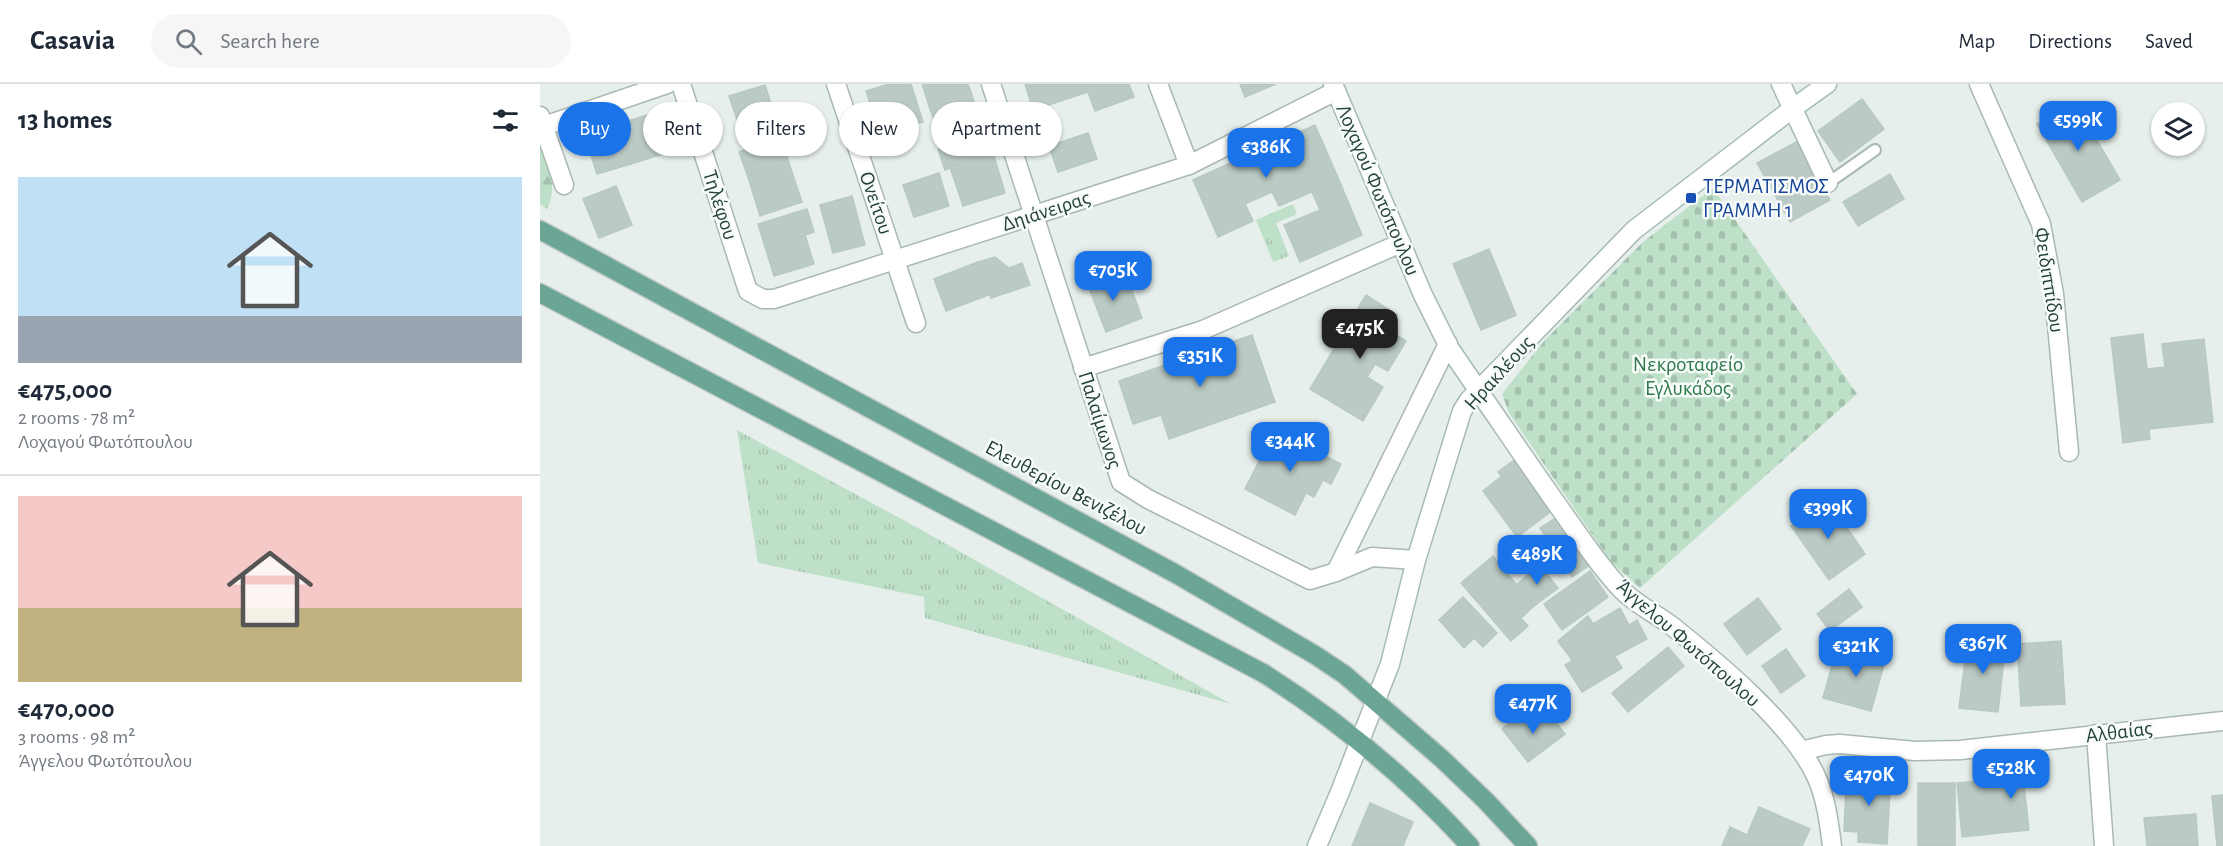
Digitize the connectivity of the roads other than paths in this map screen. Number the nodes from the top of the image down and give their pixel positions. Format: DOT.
graph roads {
  1 [pos="667,84"];
  2 [pos="681,84"];
  3 [pos="836,84"];
  4 [pos="991,84"];
  5 [pos="1158,84"];
  6 [pos="1781,84"];
  7 [pos="1827,84"];
  8 [pos="1979,84"];
  9 [pos="1334,87"];
  10 [pos="1792,109"];
  11 [pos="542,121"];
  12 [pos="1875,150"];
  13 [pos="1189,165"];
  14 [pos="1828,183"];
  15 [pos="564,185"];
  16 [pos="1034,215"];
  17 [pos="540,230"];
  18 [pos="1401,243"];
  19 [pos="895,260"];
  20 [pos="748,291"];
  21 [pos="540,293"];
  22 [pos="916,322"];
  23 [pos="1448,344"];
  24 [pos="1083,368"];
  25 [pos="1478,390"];
  26 [pos="2069,452"];
  27 [pos="1416,560"];
  28 [pos="1336,572"];
  29 [pos="1375,700"];
  30 [pos="2223,720"];
  31 [pos="2096,734"];
  32 [pos="1359,740"];
  33 [pos="1800,751"];
  34 [pos="1317,846"];
  35 [pos="1470,846"];
  36 [pos="1528,846"];
  37 [pos="1832,846"];
  38 [pos="2104,846"];
  1 -- 11 [label="street"];
  2 -- 20 [label="street, Τηλέφου"];
  3 -- 19 [label="street, Ονείτου"];
  4 -- 16 [label="street, Παλαίμωνος"];
  5 -- 13 [label="street"];
  6 -- 10 [label="street"];
  7 -- 10 [label="street, Ηρακλέους"];
  8 -- 26 [label="street, Φειδιππίδου"];
  9 -- 13 [label="street, Δηιάνειρας"];
  9 -- 18 [label="street, Λοχαγού Φωτόπουλου"];
  10 -- 14 [label="street"];
  10 -- 25 [label="street, Ηρακλέους"];
  11 -- 15 [label="street"];
  12 -- 14 [label="lane"];
  13 -- 16 [label="street, Δηιάνειρας"];
  16 -- 19 [label="street, Δηιάνειρας"];
  16 -- 24 [label="street, Παλαίμωνος"];
  17 -- 29 [label="main road, Ελευθερίου Βενιζέλου"];
  18 -- 23 [label="street, Λοχαγού Φωτόπουλου"];
  18 -- 24 [label="street"];
  19 -- 20 [label="street, Δηιάνειρας"];
  19 -- 22 [label="street, Ονείτου"];
  21 -- 32 [label="main road"];
  23 -- 25 [label="street, Λοχαγού Φωτόπουλου"];
  23 -- 28 [label="street"];
  24 -- 28 [label="street, Παλαίμωνος"];
  25 -- 27 [label="street, Ηρακλέους"];
  25 -- 33 [label="street, Άγγελου Φωτόπουλου"];
  27 -- 28 [label="street, Παλαίμωνος"];
  27 -- 29 [label="street, Ηρακλέους"];
  29 -- 32 [label="street, Ηρακλέους"];
  29 -- 36 [label="main road, Ελευθερίου Βενιζέλου"];
  30 -- 31 [label="street, Αλθαίας"];
  31 -- 33 [label="street, Αλθαίας"];
  31 -- 38 [label="street"];
  32 -- 34 [label="street, Ηρακλέους"];
  32 -- 35 [label="main road"];
  33 -- 37 [label="street, Άγγελου Φωτόπουλου"];
}
